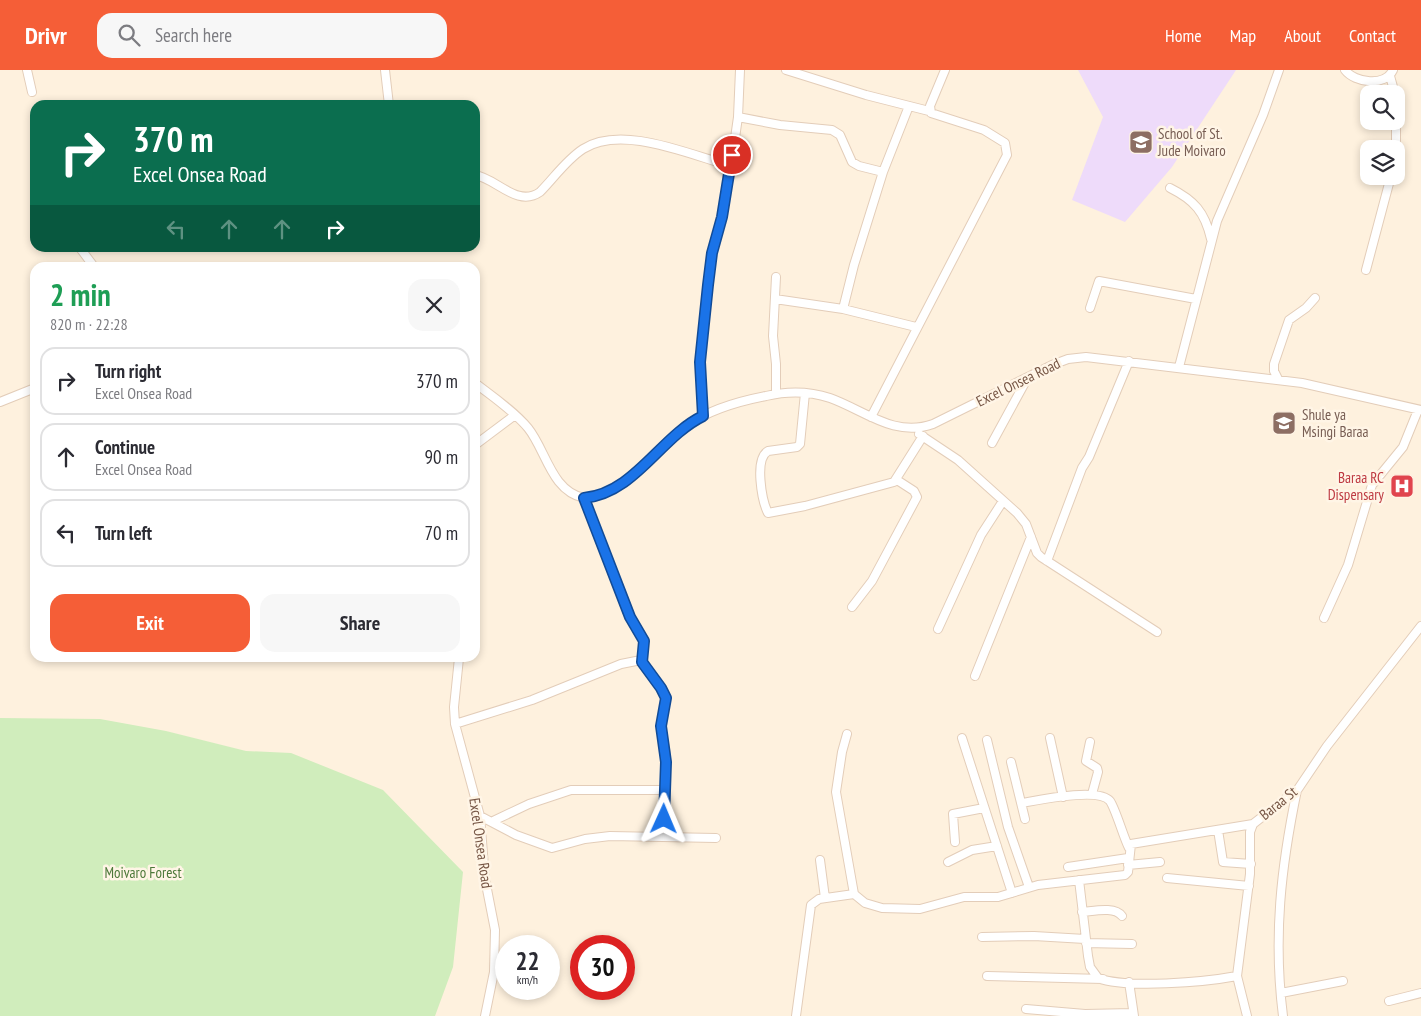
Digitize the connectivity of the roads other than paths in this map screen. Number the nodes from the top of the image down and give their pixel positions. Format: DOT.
graph roads {
  1 [pos="27,70"];
  2 [pos="385,70"];
  3 [pos="740,70"];
  4 [pos="786,70"];
  5 [pos="945,70"];
  6 [pos="1279,70"];
  7 [pos="1345,70"];
  8 [pos="1392,73"];
  9 [pos="32,92"];
  10 [pos="388,100"];
  11 [pos="909,106"];
  12 [pos="929,111"];
  13 [pos="738,117"];
  14 [pos="731,166"];
  15 [pos="884,172"];
  16 [pos="480,176"];
  17 [pos="1389,185"];
  18 [pos="1170,188"];
  19 [pos="1212,240"];
  20 [pos="1366,270"];
  21 [pos="776,277"];
  22 [pos="775,298"];
  23 [pos="1314,298"];
  24 [pos="1196,299"];
  25 [pos="1090,308"];
  26 [pos="843,309"];
  27 [pos="916,328"];
  28 [pos="1130,361"];
  29 [pos="1179,367"];
  30 [pos="1028,376"];
  31 [pos="1278,379"];
  32 [pos="480,387"];
  33 [pos="30,390"];
  34 [pos="806,392"];
  35 [pos="776,394"];
  36 [pos="0,402"];
  37 [pos="1419,410"];
  38 [pos="515,415"];
  39 [pos="703,416"];
  40 [pos="871,417"];
  41 [pos="912,429"];
  42 [pos="924,436"];
  43 [pos="480,441"];
  44 [pos="992,443"];
  45 [pos="897,480"];
  46 [pos="584,498"];
  47 [pos="1004,500"];
  48 [pos="1031,537"];
  49 [pos="1047,561"];
  50 [pos="852,607"];
  51 [pos="1324,618"];
  52 [pos="1421,626"];
  53 [pos="938,629"];
  54 [pos="1157,632"];
  55 [pos="641,660"];
  56 [pos="459,662"];
  57 [pos="975,676"];
  58 [pos="455,724"];
  59 [pos="847,734"];
  60 [pos="962,738"];
  61 [pos="1050,738"];
  62 [pos="987,740"];
  63 [pos="1090,742"];
  64 [pos="1011,762"];
  65 [pos="665,790"];
  66 [pos="1298,790"];
  67 [pos="1092,794"];
  68 [pos="1063,797"];
  69 [pos="1022,802"];
  70 [pos="984,808"];
  71 [pos="480,816"];
  72 [pos="664,819"];
  73 [pos="1025,819"];
  74 [pos="493,821"];
  75 [pos="1253,824"];
  76 [pos="1218,830"];
  77 [pos="716,838"];
  78 [pos="955,842"];
  79 [pos="997,846"];
  80 [pos="1129,848"];
  81 [pos="820,860"];
  82 [pos="1128,861"];
  83 [pos="948,862"];
  84 [pos="1160,862"];
  85 [pos="1251,864"];
  86 [pos="1068,867"];
  87 [pos="1167,878"];
  88 [pos="1079,880"];
  89 [pos="1249,886"];
  90 [pos="1029,887"];
  91 [pos="1012,893"];
  92 [pos="854,894"];
  93 [pos="825,898"];
  94 [pos="1082,912"];
  95 [pos="1122,916"];
  96 [pos="982,937"];
  97 [pos="1086,941"];
  98 [pos="1132,944"];
  99 [pos="987,976"];
  100 [pos="1237,976"];
  101 [pos="1103,979"];
  102 [pos="1343,981"];
  103 [pos="1129,982"];
  104 [pos="1281,993"];
  105 [pos="1421,993"];
  106 [pos="1389,1001"];
  107 [pos="1026,1008"];
  108 [pos="1133,1015"];
  109 [pos="485,1016"];
  110 [pos="796,1016"];
  111 [pos="1247,1016"];
  112 [pos="1283,1016"];
  1 -- 9 [label="street"];
  2 -- 10 [label="street"];
  3 -- 13 [label="street"];
  4 -- 11 [label="street"];
  5 -- 12 [label="street"];
  6 -- 19 [label="street"];
  7 -- 8 [label="street"];
  11 -- 12 [label="street"];
  11 -- 15 [label="street"];
  12 -- 27 [label="street"];
  13 -- 14 [label="street"];
  13 -- 15 [label="street"];
  14 -- 16 [label="street"];
  14 -- 39 [label="street"];
  15 -- 26 [label="street"];
  17 -- 20 [label="street"];
  18 -- 19 [label="street"];
  19 -- 24 [label="street"];
  21 -- 22 [label="street"];
  22 -- 26 [label="street"];
  22 -- 35 [label="street"];
  23 -- 31 [label="street"];
  24 -- 25 [label="street"];
  24 -- 29 [label="street"];
  26 -- 27 [label="street"];
  27 -- 40 [label="street"];
  28 -- 29 [label="street, Excel Onsea Road"];
  28 -- 30 [label="street, Excel Onsea Road"];
  28 -- 49 [label="street"];
  29 -- 31 [label="street, Excel Onsea Road"];
  30 -- 41 [label="street, Excel Onsea Road"];
  30 -- 44 [label="street"];
  31 -- 37 [label="street, Excel Onsea Road"];
  32 -- 38 [label="street"];
  33 -- 36 [label="street"];
  34 -- 35 [label="street, Excel Onsea Road"];
  34 -- 40 [label="street, Excel Onsea Road"];
  34 -- 45 [label="street"];
  35 -- 39 [label="street, Excel Onsea Road"];
  37 -- 51 [label="street"];
  38 -- 43 [label="street"];
  38 -- 46 [label="street"];
  39 -- 46 [label="street, Excel Onsea Road"];
  40 -- 41 [label="street, Excel Onsea Road"];
  41 -- 42 [label="street"];
  42 -- 45 [label="street"];
  42 -- 47 [label="street"];
  45 -- 50 [label="street"];
  46 -- 55 [label="street"];
  47 -- 48 [label="street"];
  47 -- 53 [label="street"];
  48 -- 49 [label="street"];
  48 -- 57 [label="street"];
  49 -- 54 [label="street"];
  52 -- 66 [label="street, Baraa St"];
  55 -- 58 [label="street"];
  55 -- 65 [label="street"];
  56 -- 58 [label="street, Excel Onsea Road"];
  58 -- 71 [label="street, Excel Onsea Road"];
  59 -- 92 [label="street"];
  60 -- 70 [label="street"];
  61 -- 68 [label="street"];
  62 -- 90 [label="street"];
  63 -- 67 [label="street"];
  64 -- 69 [label="street"];
  65 -- 72 [label="street"];
  65 -- 74 [label="street"];
  66 -- 75 [label="street, Baraa St"];
  66 -- 104 [label="street"];
  67 -- 68 [label="street"];
  67 -- 80 [label="street"];
  68 -- 69 [label="street"];
  69 -- 73 [label="street"];
  70 -- 78 [label="street"];
  70 -- 79 [label="street"];
  71 -- 74 [label="street"];
  71 -- 109 [label="street, Excel Onsea Road"];
  74 -- 77 [label="street"];
  75 -- 76 [label="street"];
  75 -- 85 [label="street, Baraa St"];
  76 -- 80 [label="street"];
  76 -- 85 [label="street"];
  79 -- 83 [label="street"];
  79 -- 91 [label="street"];
  80 -- 82 [label="street"];
  81 -- 93 [label="street"];
  82 -- 84 [label="street"];
  82 -- 86 [label="street"];
  82 -- 88 [label="street"];
  85 -- 89 [label="street, Baraa St"];
  87 -- 89 [label="street"];
  88 -- 90 [label="street"];
  88 -- 94 [label="street"];
  89 -- 100 [label="street, Baraa St"];
  90 -- 91 [label="street"];
  91 -- 92 [label="street"];
  92 -- 93 [label="street"];
  93 -- 110 [label="street"];
  94 -- 95 [label="street"];
  94 -- 97 [label="street"];
  96 -- 97 [label="street"];
  97 -- 98 [label="street"];
  97 -- 101 [label="street"];
  99 -- 101 [label="street"];
  100 -- 103 [label="street"];
  100 -- 111 [label="street, Baraa St"];
  101 -- 103 [label="street"];
  102 -- 104 [label="street"];
  103 -- 108 [label="street"];
  104 -- 112 [label="street"];
  105 -- 106 [label="street"];
  107 -- 108 [label="street"];
}
